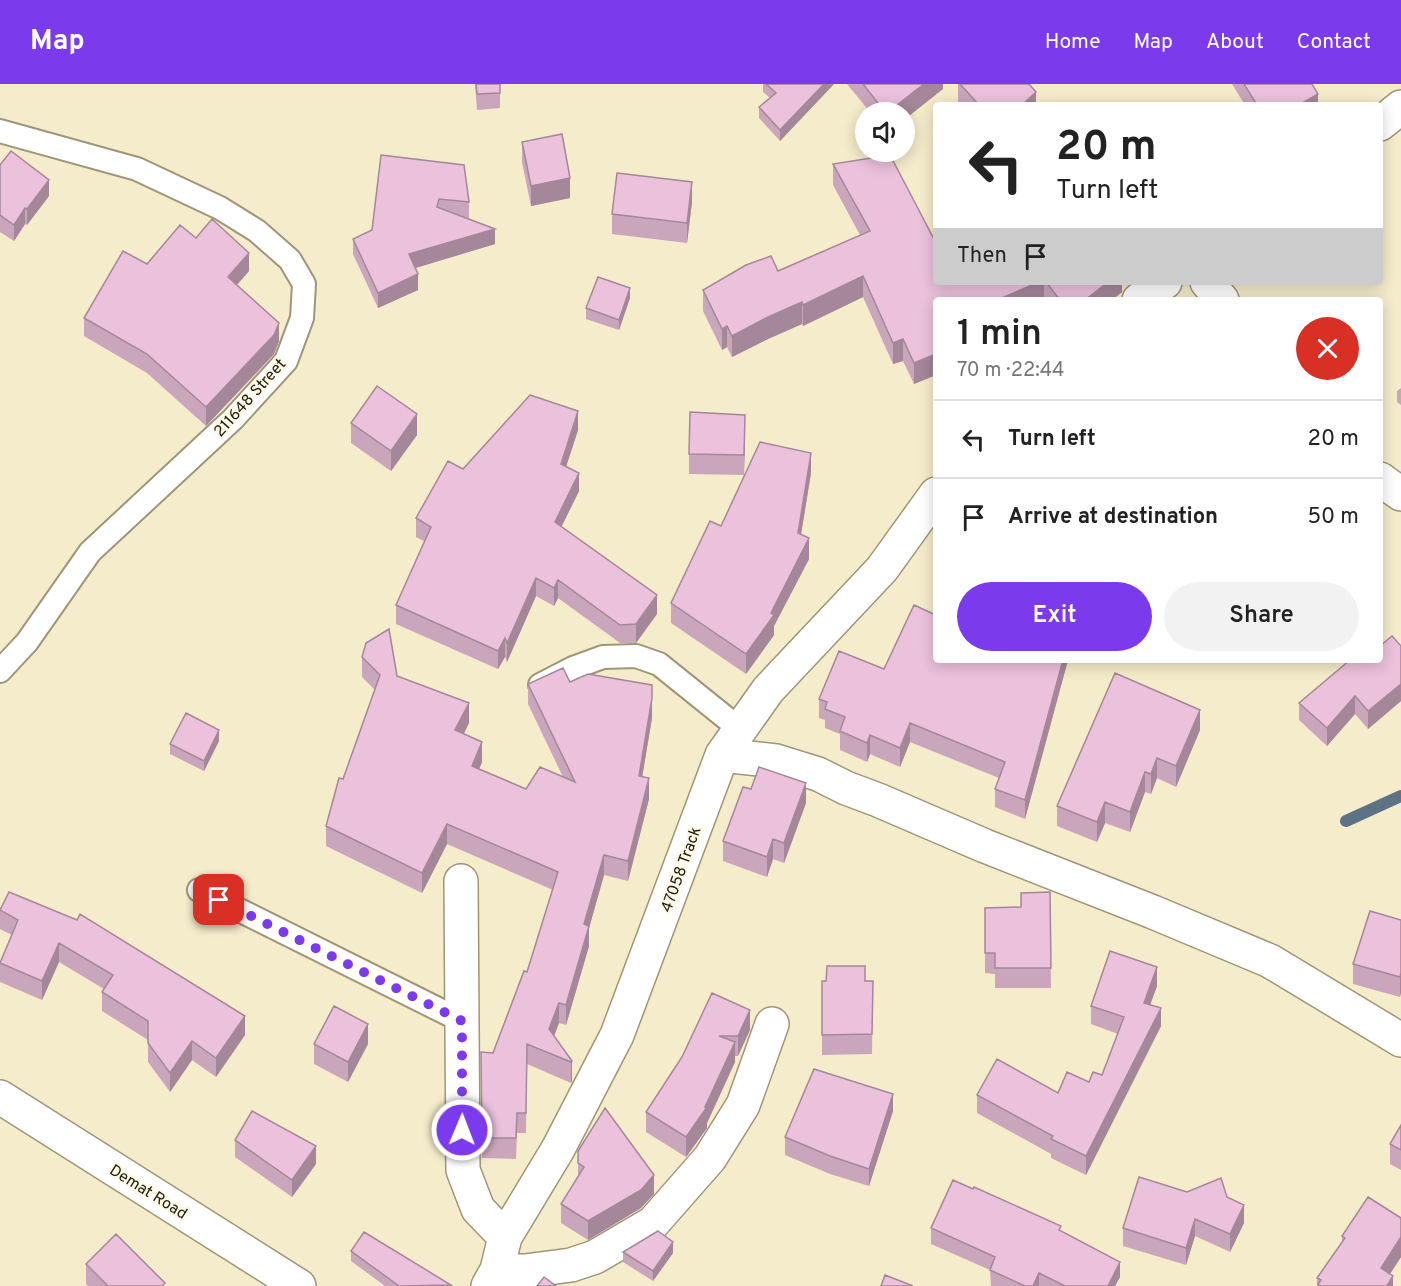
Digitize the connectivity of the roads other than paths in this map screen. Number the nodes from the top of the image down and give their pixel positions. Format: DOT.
graph roads {
  1 [pos="1401,107"];
  2 [pos="1383,122"];
  3 [pos="0,131"];
  4 [pos="1162,285"];
  5 [pos="1210,285"];
  6 [pos="1144,297"];
  7 [pos="1220,297"];
  8 [pos="1383,480"];
  9 [pos="1401,494"];
  10 [pos="933,498"];
  11 [pos="0,670"];
  12 [pos="540,685"];
  13 [pos="731,742"];
  14 [pos="461,881"];
  15 [pos="199,890"];
  16 [pos="462,1021"];
  17 [pos="772,1024"];
  18 [pos="1401,1040"];
  19 [pos="0,1097"];
  20 [pos="505,1237"];
  21 [pos="493,1278"];
  22 [pos="299,1286"];
  1 -- 2 [label="street"];
  3 -- 11 [label="lane, 211648 Street"];
  4 -- 6 [label="street"];
  5 -- 7 [label="street"];
  8 -- 9 [label="street"];
  10 -- 13 [label="street, 47058 Track"];
  12 -- 13 [label="lane"];
  13 -- 18 [label="street"];
  13 -- 20 [label="street, 47058 Track"];
  14 -- 16 [label="street"];
  15 -- 16 [label="lane"];
  16 -- 20 [label="street"];
  17 -- 21 [label="street"];
  19 -- 22 [label="street, Demat Road"];
  20 -- 21 [label="street, 47058 Track"];
}
